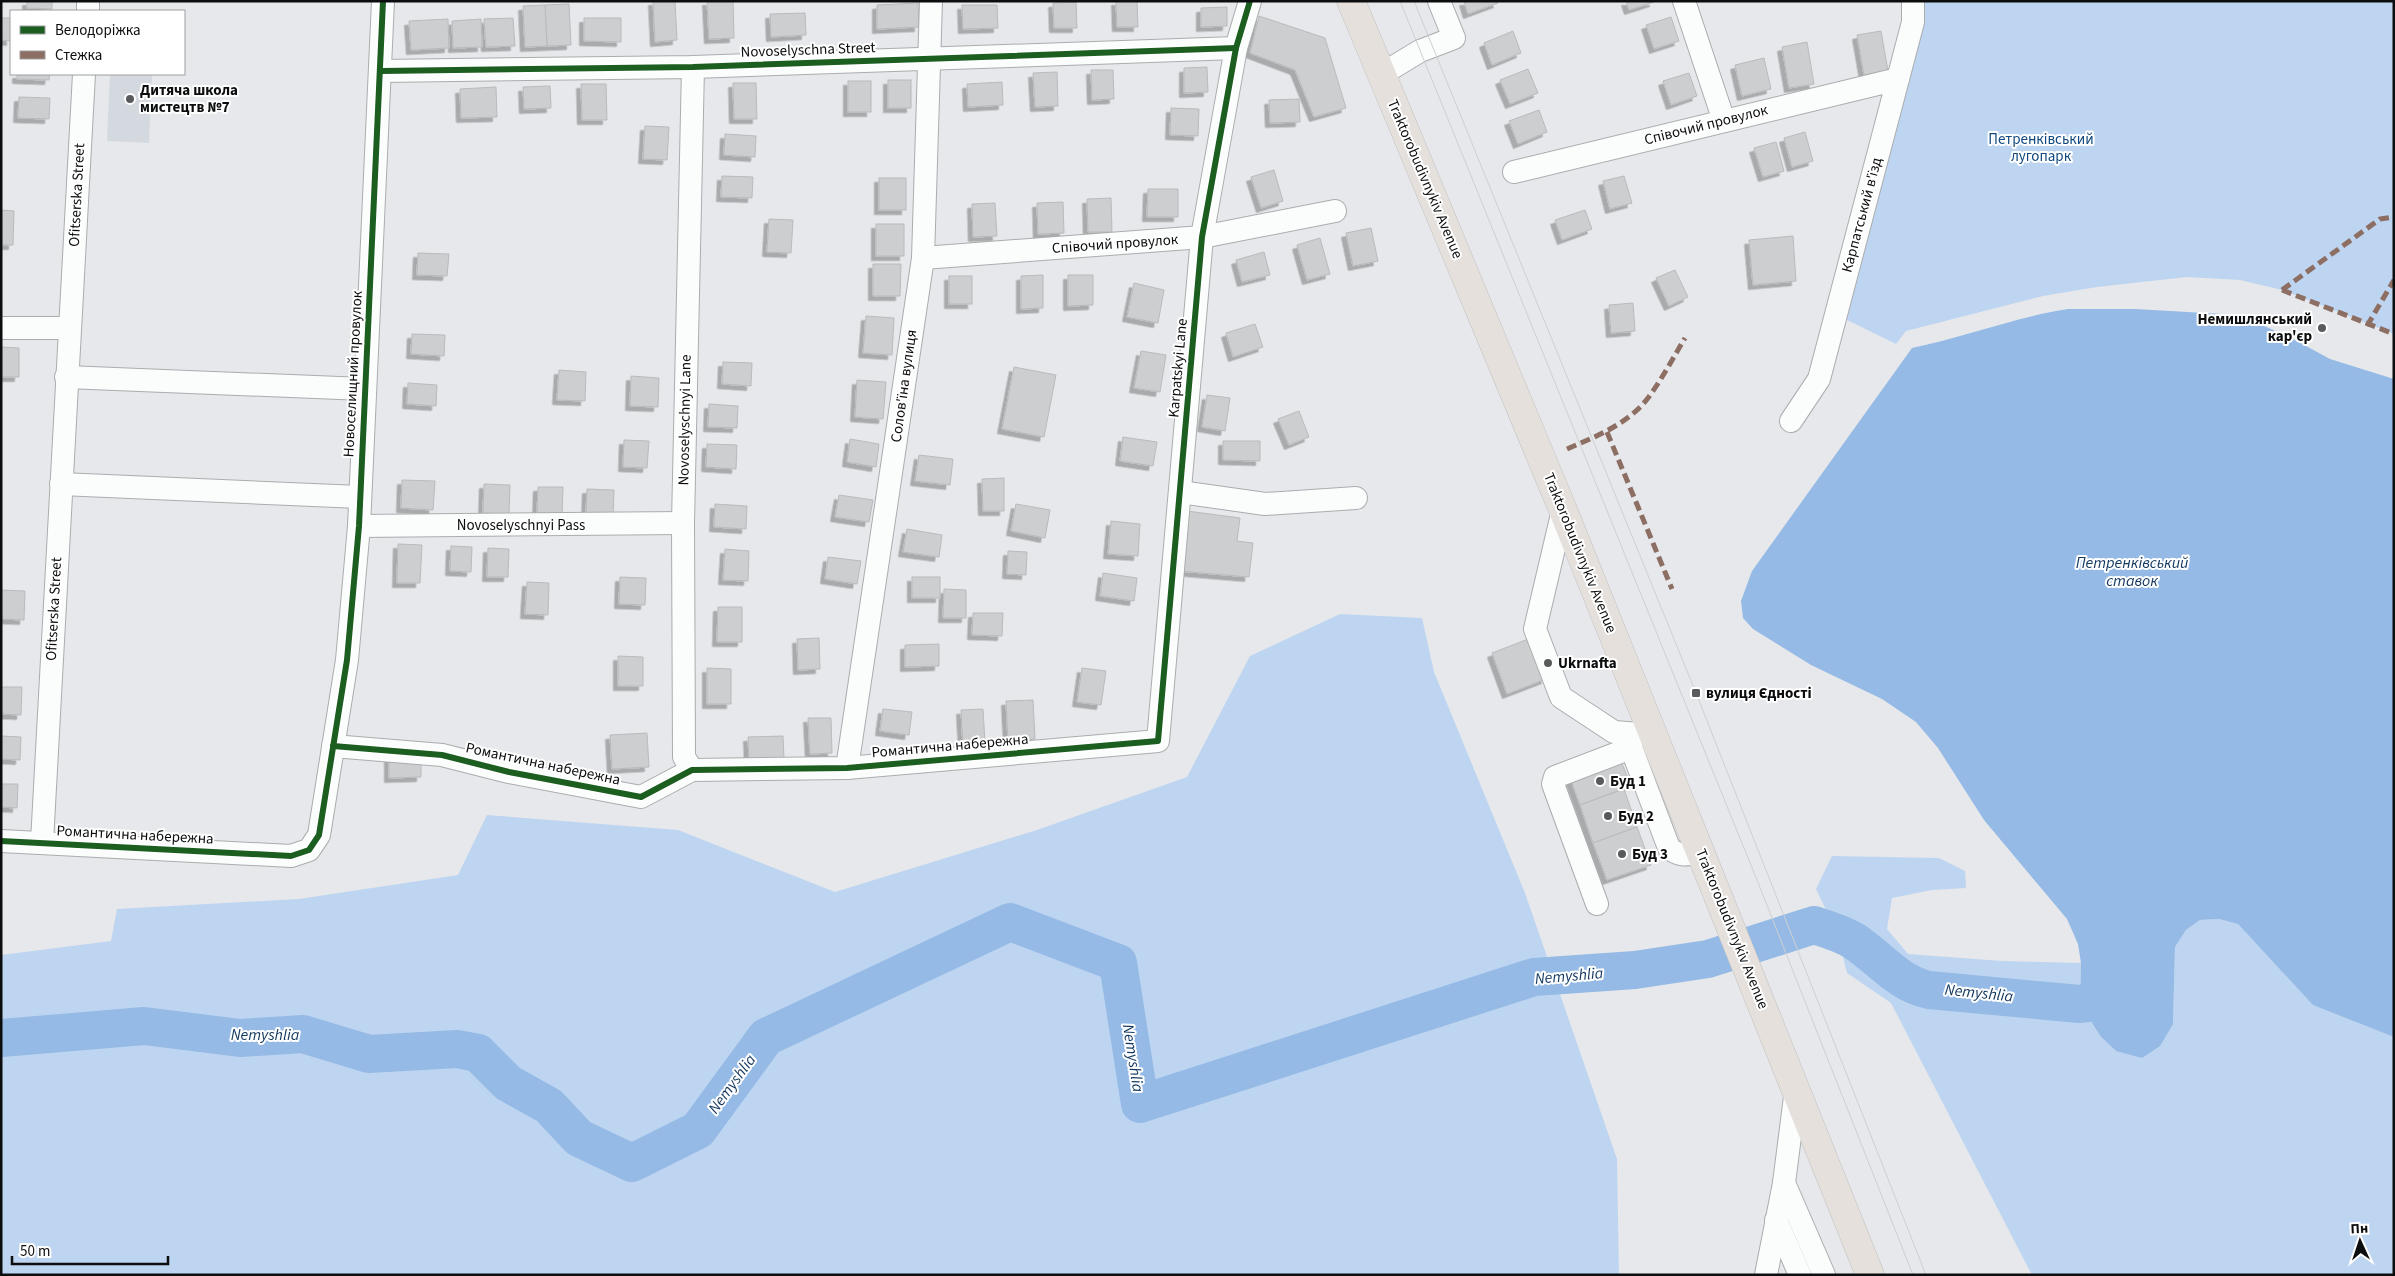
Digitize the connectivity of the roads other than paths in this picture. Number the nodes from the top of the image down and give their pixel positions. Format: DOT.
graph roads {
  1 [pos="383,1"];
  2 [pos="931,1"];
  3 [pos="1250,1"];
  4 [pos="1351,1"];
  5 [pos="1439,1"];
  6 [pos="1684,1"];
  7 [pos="1913,1"];
  8 [pos="1236,48"];
  9 [pos="930,58"];
  10 [pos="693,67"];
  11 [pos="381,70"];
  12 [pos="1382,74"];
  13 [pos="84,75"];
  14 [pos="1898,78"];
  15 [pos="1724,121"];
  16 [pos="1514,172"];
  17 [pos="1335,211"];
  18 [pos="1202,237"];
  19 [pos="923,258"];
  20 [pos="1,328"];
  21 [pos="70,328"];
  22 [pos="66,377"];
  23 [pos="364,389"];
  24 [pos="1791,421"];
  25 [pos="61,484"];
  26 [pos="1180,492"];
  27 [pos="360,497"];
  28 [pos="1356,498"];
  29 [pos="1563,510"];
  30 [pos="683,523"];
  31 [pos="358,526"];
  32 [pos="1636,739"];
  33 [pos="1158,741"];
  34 [pos="333,746"];
  35 [pos="847,768"];
  36 [pos="692,770"];
  37 [pos="1,841"];
  38 [pos="42,842"];
  39 [pos="1597,904"];
  40 [pos="1796,1088"];
  41 [pos="1784,1183"];
  42 [pos="1776,1220"];
  43 [pos="1772,1247"];
  44 [pos="1766,1275"];
  45 [pos="1782,1275"];
  46 [pos="1800,1275"];
  47 [pos="1824,1275"];
  48 [pos="1870,1275"];
  1 -- 11 [label="street, Новоселищний провулок"];
  2 -- 9 [label="street, Солов'їна вулиця"];
  3 -- 8 [label="street, Karpatskyi Lane"];
  4 -- 12 [label="main road, Traktorobudivnykiv Avenue"];
  5 -- 12 [label="street"];
  6 -- 15 [label="street"];
  7 -- 14 [label="street, Карпатський в'їзд"];
  8 -- 9 [label="street, Novoselyschna Street"];
  8 -- 18 [label="street, Karpatskyi Lane"];
  9 -- 10 [label="street, Novoselyschna Street"];
  9 -- 19 [label="street, Солов'їна вулиця"];
  10 -- 11 [label="street, Novoselyschna Street"];
  10 -- 30 [label="street, Novoselyschnyi Lane"];
  11 -- 23 [label="street, Новоселищний провулок"];
  12 -- 29 [label="main road, Traktorobudivnykiv Avenue"];
  13 -- 21 [label="street, Ofitserska Street"];
  14 -- 15 [label="street, Співочий провулок"];
  14 -- 24 [label="street, Карпатський в'їзд"];
  15 -- 16 [label="street, Співочий провулок"];
  17 -- 18 [label="street, Співочий провулок"];
  18 -- 19 [label="street, Співочий провулок"];
  18 -- 26 [label="street, Karpatskyi Lane"];
  19 -- 35 [label="street, Солов'їна вулиця"];
  20 -- 21 [label="street"];
  21 -- 22 [label="street, Ofitserska Street"];
  22 -- 23 [label="street"];
  22 -- 25 [label="street, Ofitserska Street"];
  23 -- 27 [label="street, Новоселищний провулок"];
  25 -- 27 [label="street"];
  25 -- 38 [label="street, Ofitserska Street"];
  26 -- 28 [label="street"];
  26 -- 33 [label="street, Karpatskyi Lane"];
  27 -- 31 [label="street, Новоселищний провулок"];
  29 -- 32 [label="main road, Traktorobudivnykiv Avenue"];
  29 -- 32 [label="street"];
  30 -- 31 [label="street, Novoselyschnyi Pass"];
  30 -- 36 [label="street, Novoselyschnyi Lane"];
  31 -- 34 [label="street, Новоселищний провулок"];
  32 -- 39 [label="street"];
  32 -- 40 [label="main road, Traktorobudivnykiv Avenue"];
  33 -- 35 [label="street, Романтична набережна"];
  34 -- 36 [label="street, Романтична набережна"];
  34 -- 38 [label="street, Романтична набережна"];
  35 -- 36 [label="street, Романтична набережна"];
  37 -- 38 [label="street, Романтична набережна"];
  40 -- 41 [label="street"];
  40 -- 48 [label="main road, Traktorobudivnykiv Avenue"];
  41 -- 42 [label="street"];
  41 -- 47 [label="street"];
  42 -- 43 [label="street"];
  42 -- 46 [label="street"];
  43 -- 44 [label="street"];
  43 -- 45 [label="street"];
}
